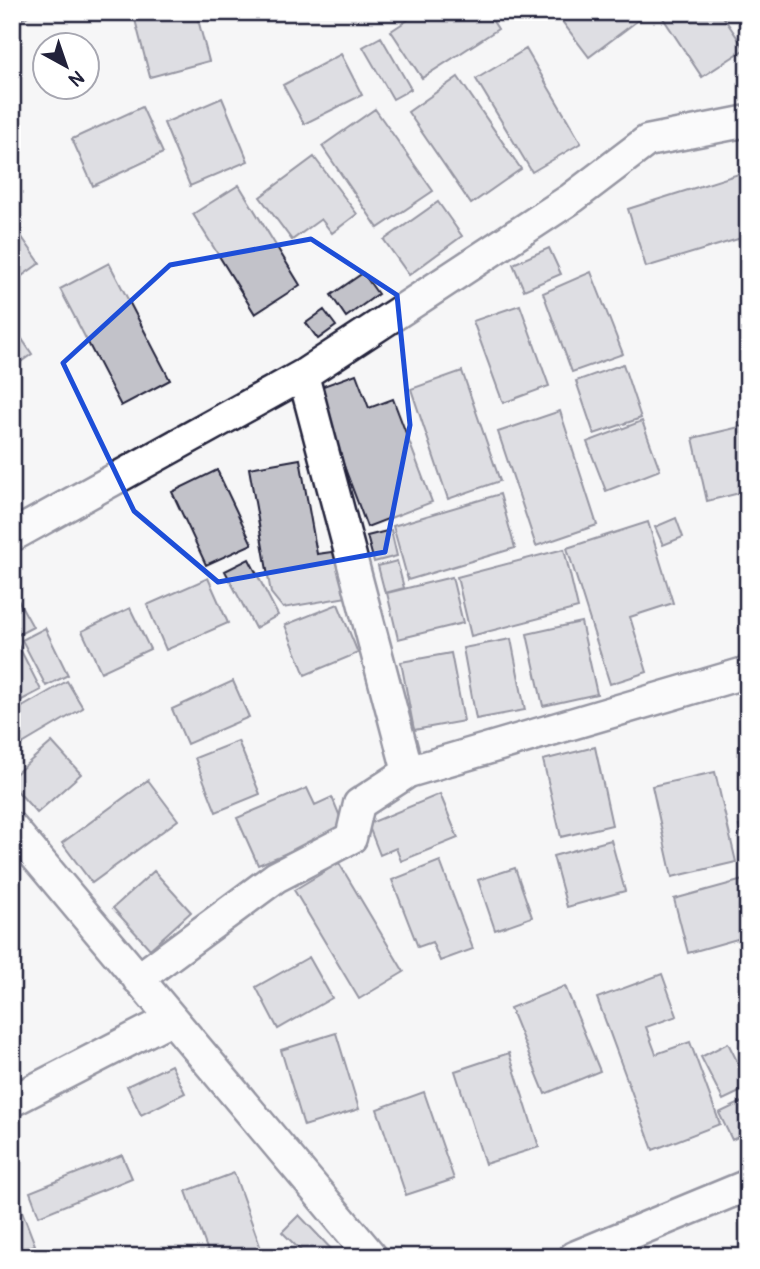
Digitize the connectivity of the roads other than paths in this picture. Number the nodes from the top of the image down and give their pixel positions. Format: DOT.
graph roads {
  1 [pos="748,121"];
  2 [pos="303,374"];
  3 [pos="12,536"];
  4 [pos="748,672"];
  5 [pos="408,772"];
  6 [pos="12,828"];
  7 [pos="138,979"];
  8 [pos="171,1019"];
  9 [pos="12,1101"];
  10 [pos="748,1185"];
  11 [pos="372,1257"];
  12 [pos="575,1257"];
  1 -- 2 [label="street"];
  2 -- 3 [label="street"];
  2 -- 5 [label="street"];
  4 -- 5 [label="street"];
  5 -- 7 [label="street"];
  6 -- 7 [label="street"];
  7 -- 8 [label="street"];
  8 -- 9 [label="street"];
  8 -- 11 [label="street"];
  10 -- 12 [label="street"];
}
